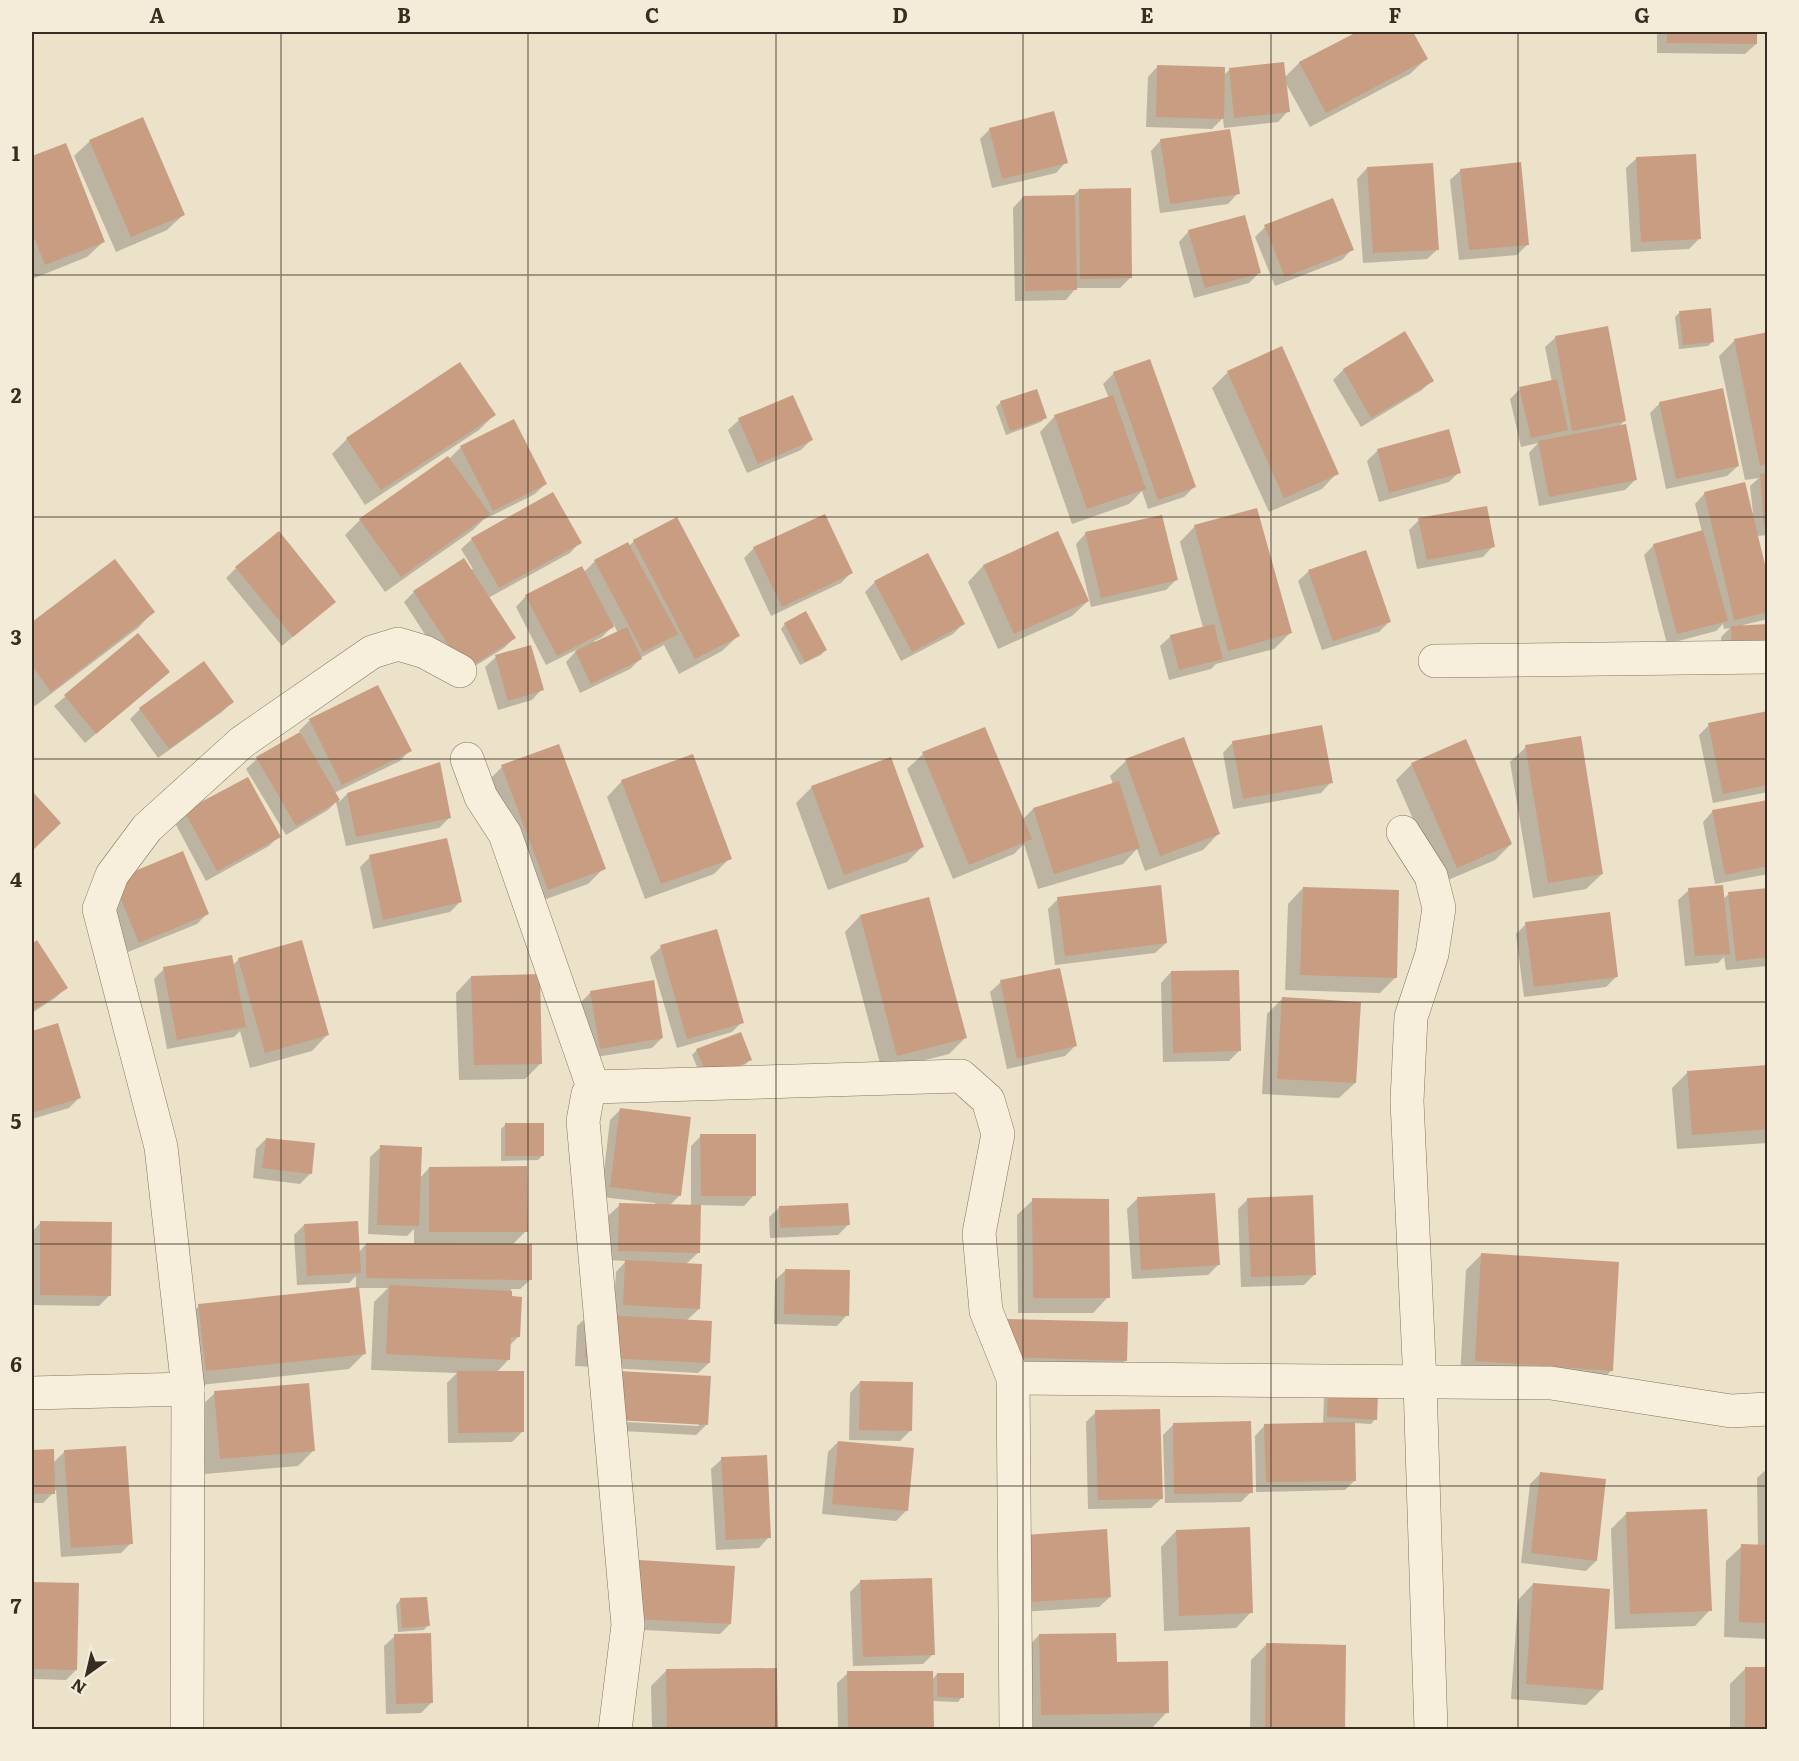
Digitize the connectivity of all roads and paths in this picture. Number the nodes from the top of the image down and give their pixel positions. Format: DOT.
graph roads {
  1 [pos="1767,657"];
  2 [pos="1435,661"];
  3 [pos="460,671"];
  4 [pos="467,759"];
  5 [pos="1403,832"];
  6 [pos="593,1087"];
  7 [pos="1012,1378"];
  8 [pos="1420,1383"];
  9 [pos="188,1389"];
  10 [pos="32,1393"];
  11 [pos="1767,1409"];
  12 [pos="187,1730"];
  13 [pos="615,1730"];
  14 [pos="1016,1730"];
  15 [pos="1431,1730"];
  1 -- 2 [label="street"];
  3 -- 9 [label="street"];
  4 -- 6 [label="street"];
  5 -- 8 [label="street"];
  6 -- 7 [label="street"];
  6 -- 13 [label="street"];
  7 -- 8 [label="street"];
  7 -- 14 [label="street"];
  8 -- 11 [label="street"];
  8 -- 15 [label="street"];
  9 -- 10 [label="street"];
  9 -- 12 [label="street"];
}
